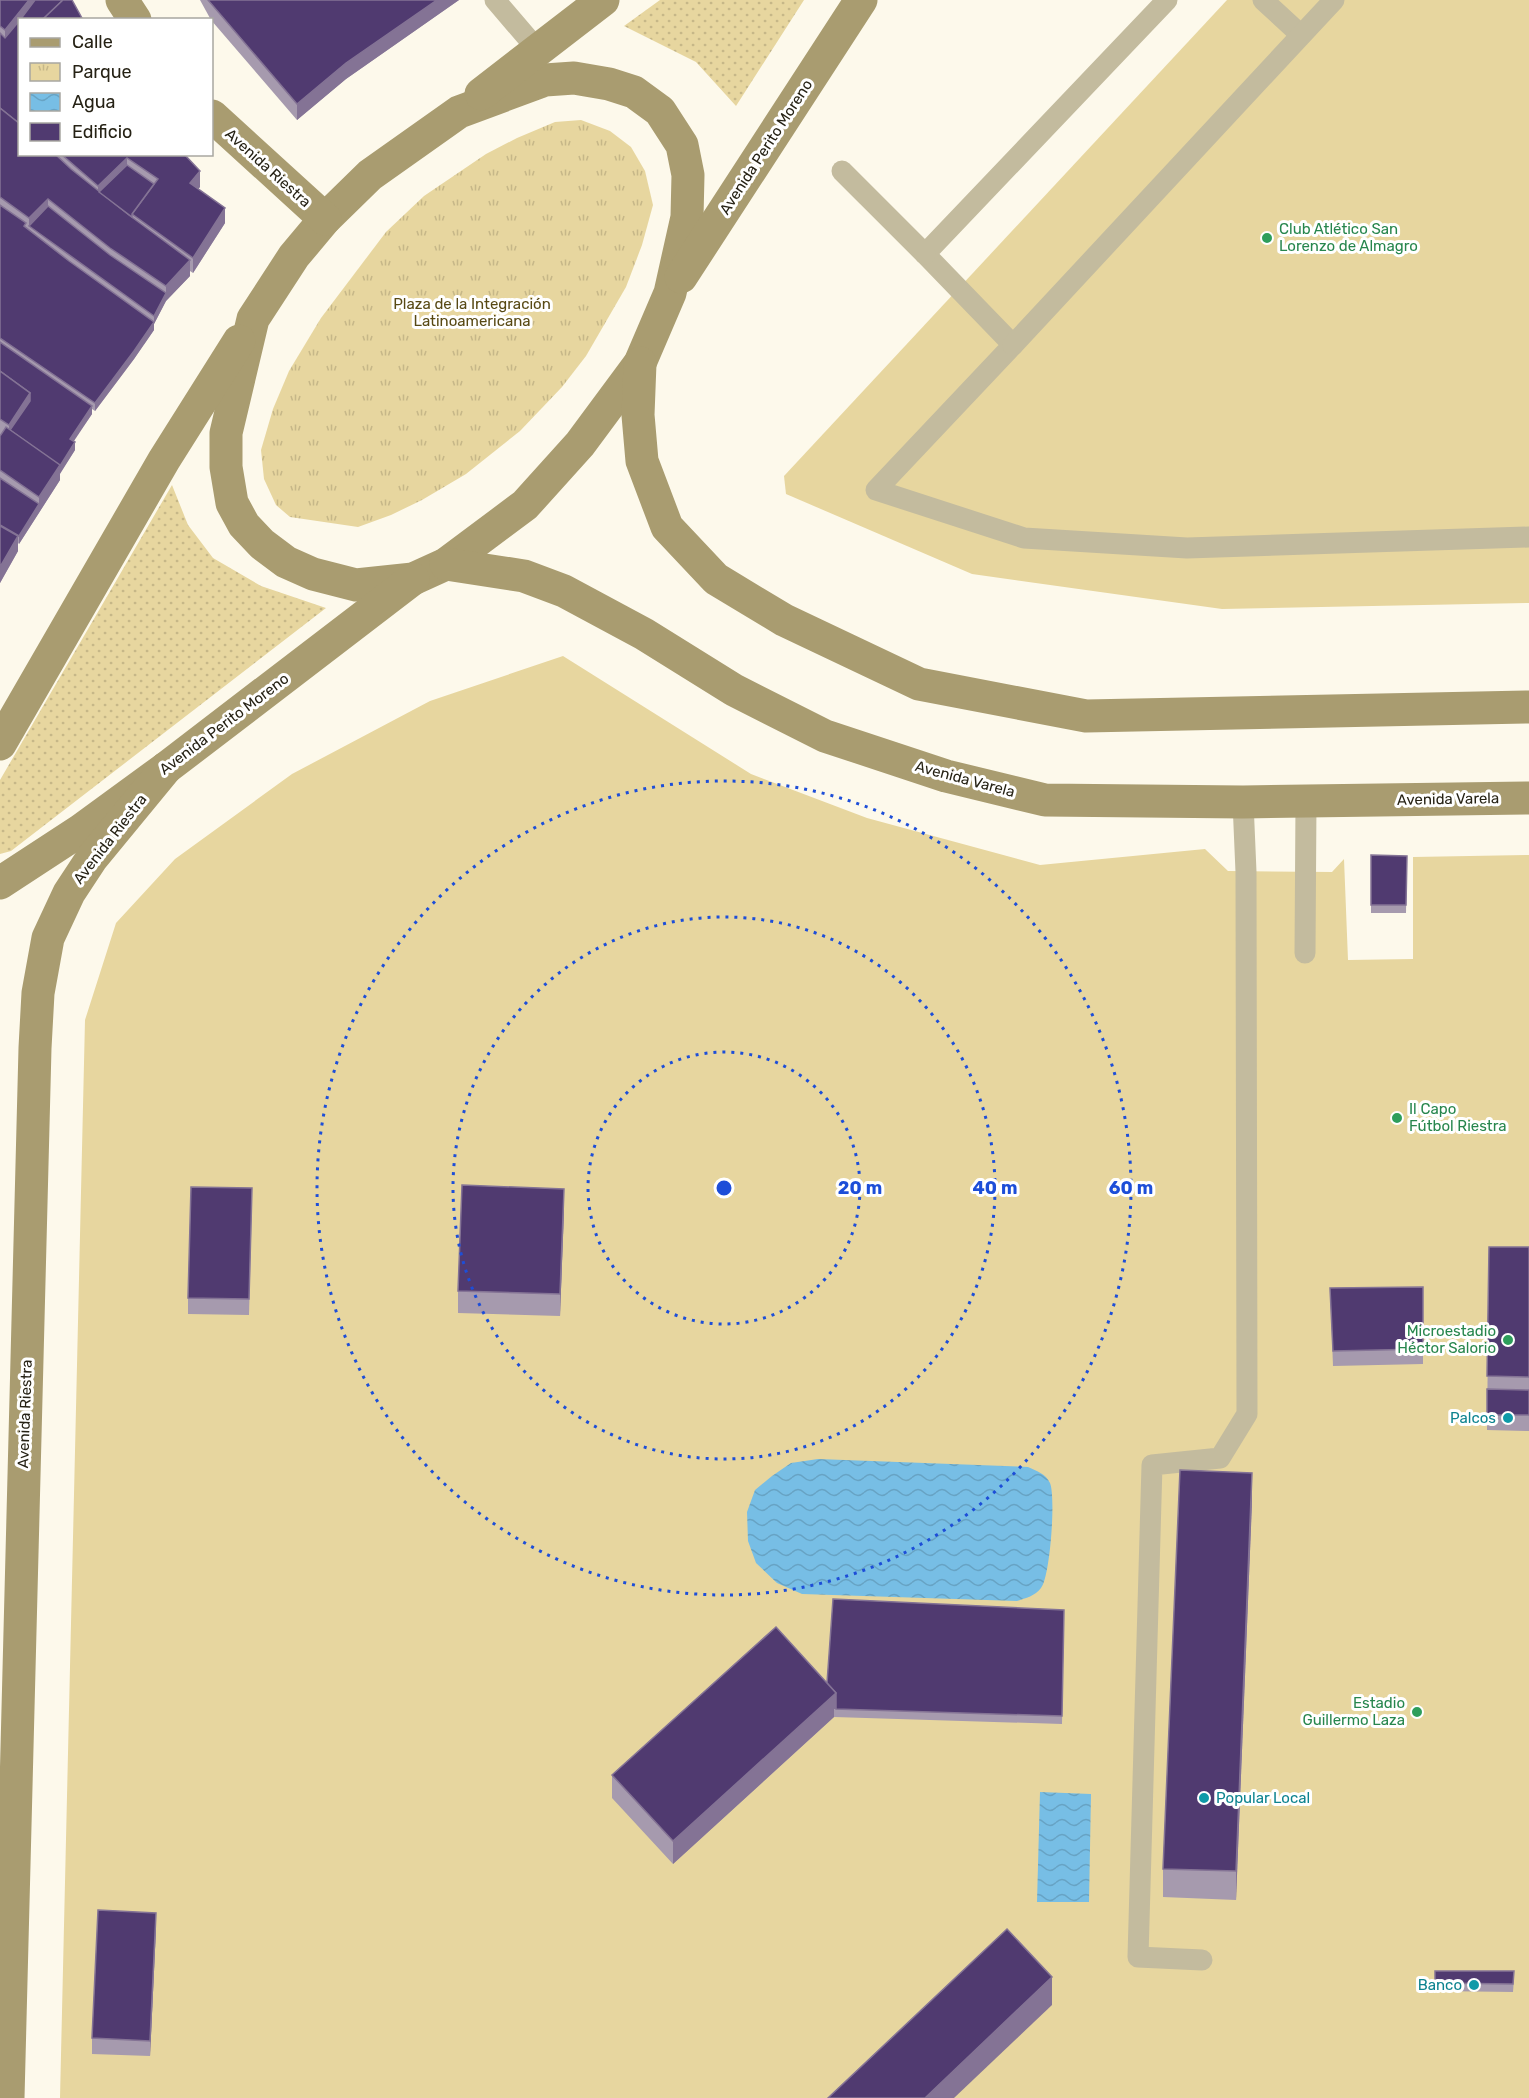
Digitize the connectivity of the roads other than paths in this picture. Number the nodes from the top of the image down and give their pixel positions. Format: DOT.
graph roads {
  1 [pos="122,0"];
  2 [pos="495,0"];
  3 [pos="603,0"];
  4 [pos="861,0"];
  5 [pos="1167,0"];
  6 [pos="1263,0"];
  7 [pos="1334,0"];
  8 [pos="134,18"];
  9 [pos="1301,35"];
  10 [pos="537,49"];
  11 [pos="459,112"];
  12 [pos="213,118"];
  13 [pos="842,171"];
  14 [pos="325,219"];
  15 [pos="925,254"];
  16 [pos="670,293"];
  17 [pos="253,320"];
  18 [pos="1013,345"];
  19 [pos="640,363"];
  20 [pos="1529,537"];
  21 [pos="446,564"];
  22 [pos="413,579"];
  23 [pos="1529,707"];
  24 [pos="0,744"];
  25 [pos="166,768"];
  26 [pos="1529,798"];
  27 [pos="1306,801"];
  28 [pos="1243,802"];
  29 [pos="0,884"];
  30 [pos="1305,953"];
  31 [pos="7,1802"];
  32 [pos="1202,1960"];
  33 [pos="8,2098"];
  1 -- 8 [label="main road"];
  2 -- 10 [label="lane"];
  3 -- 10 [label="main road"];
  4 -- 16 [label="main road, Avenida Perito Moreno"];
  5 -- 15 [label="lane"];
  6 -- 9 [label="lane"];
  7 -- 9 [label="lane"];
  9 -- 18 [label="lane"];
  10 -- 11 [label="main road"];
  11 -- 14 [label="main road"];
  11 -- 16 [label="main road"];
  12 -- 14 [label="main road, Avenida Riestra"];
  13 -- 15 [label="lane"];
  14 -- 17 [label="main road"];
  15 -- 18 [label="lane"];
  16 -- 19 [label="main road"];
  17 -- 22 [label="main road"];
  17 -- 24 [label="main road"];
  18 -- 20 [label="lane"];
  19 -- 21 [label="main road"];
  19 -- 23 [label="main road"];
  21 -- 22 [label="main road"];
  21 -- 28 [label="main road, Avenida Varela"];
  22 -- 25 [label="main road, Avenida Perito Moreno"];
  25 -- 29 [label="main road, Avenida Perito Moreno"];
  25 -- 31 [label="main road, Avenida Riestra"];
  26 -- 27 [label="main road, Avenida Varela"];
  27 -- 28 [label="main road, Avenida Varela"];
  27 -- 30 [label="lane"];
  28 -- 32 [label="lane"];
  31 -- 33 [label="main road, Avenida Riestra"];
}
